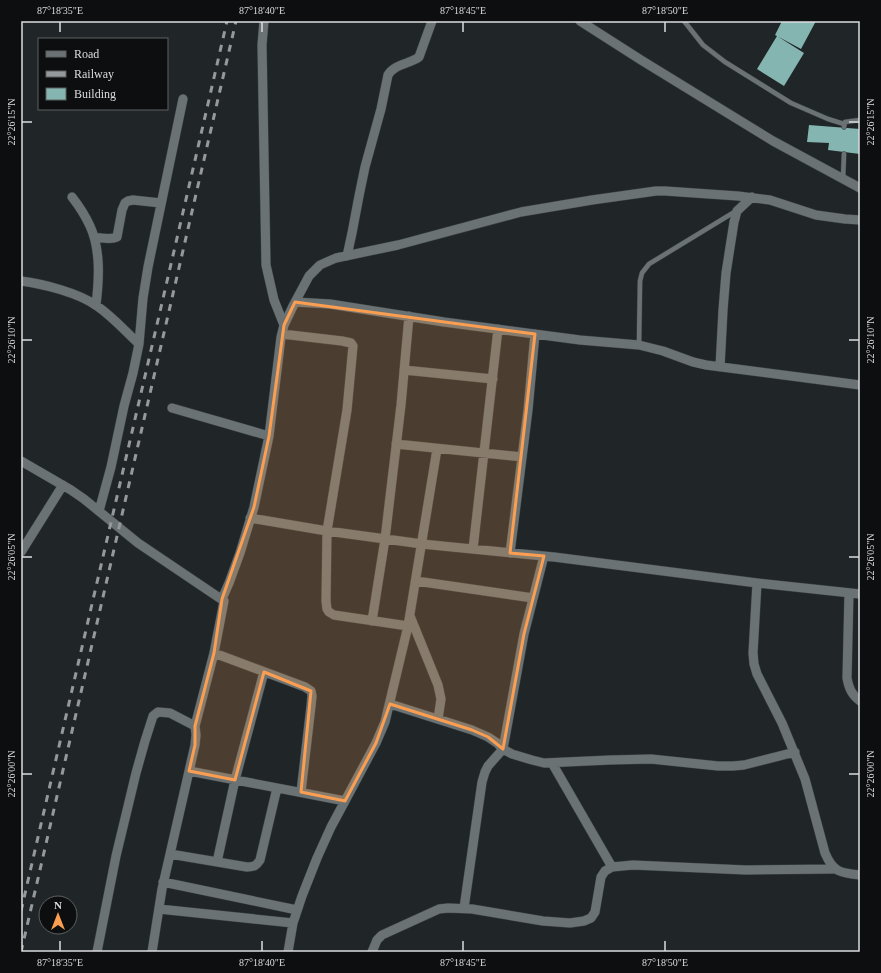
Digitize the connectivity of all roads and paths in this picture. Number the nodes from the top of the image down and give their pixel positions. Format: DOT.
graph roads {
  1 [pos="264,21"];
  2 [pos="432,21"];
  3 [pos="580,21"];
  4 [pos="684,21"];
  5 [pos="184,100"];
  6 [pos="860,120"];
  7 [pos="844,154"];
  8 [pos="844,179"];
  9 [pos="860,188"];
  10 [pos="72,197"];
  11 [pos="752,197"];
  12 [pos="161,203"];
  13 [pos="737,211"];
  14 [pos="860,220"];
  15 [pos="94,237"];
  16 [pos="347,256"];
  17 [pos="21,281"];
  18 [pos="295,302"];
  19 [pos="96,305"];
  20 [pos="409,316"];
  21 [pos="284,325"];
  22 [pos="498,329"];
  23 [pos="282,334"];
  24 [pos="534,334"];
  25 [pos="139,344"];
  26 [pos="639,345"];
  27 [pos="720,367"];
  28 [pos="404,370"];
  29 [pos="493,379"];
  30 [pos="860,386"];
  31 [pos="172,408"];
  32 [pos="269,436"];
  33 [pos="396,444"];
  34 [pos="437,449"];
  35 [pos="484,454"];
  36 [pos="522,457"];
  37 [pos="21,461"];
  38 [pos="63,485"];
  39 [pos="99,511"];
  40 [pos="250,518"];
  41 [pos="327,531"];
  42 [pos="385,539"];
  43 [pos="422,544"];
  44 [pos="473,549"];
  45 [pos="21,552"];
  46 [pos="510,553"];
  47 [pos="544,556"];
  48 [pos="416,581"];
  49 [pos="757,583"];
  50 [pos="849,594"];
  51 [pos="860,594"];
  52 [pos="533,598"];
  53 [pos="222,599"];
  54 [pos="410,616"];
  55 [pos="372,621"];
  56 [pos="408,626"];
  57 [pos="214,653"];
  58 [pos="264,672"];
  59 [pos="860,701"];
  60 [pos="390,704"];
  61 [pos="438,719"];
  62 [pos="195,726"];
  63 [pos="503,749"];
  64 [pos="795,752"];
  65 [pos="552,763"];
  66 [pos="189,771"];
  67 [pos="235,780"];
  68 [pos="277,788"];
  69 [pos="301,792"];
  70 [pos="345,801"];
  71 [pos="170,854"];
  72 [pos="217,862"];
  73 [pos="612,867"];
  74 [pos="834,869"];
  75 [pos="860,875"];
  76 [pos="163,882"];
  77 [pos="464,908"];
  78 [pos="159,909"];
  79 [pos="297,910"];
  80 [pos="293,923"];
  81 [pos="97,952"];
  82 [pos="152,952"];
  83 [pos="288,952"];
  84 [pos="372,952"];
  1 -- 21 [label="street"];
  2 -- 16 [label="street"];
  3 -- 8 [label="street"];
  4 -- 6 [label="lane"];
  5 -- 12 [label="street"];
  7 -- 8 [label="lane"];
  8 -- 9 [label="street"];
  10 -- 15 [label="street"];
  11 -- 13 [label="street"];
  11 -- 14 [label="street"];
  11 -- 16 [label="street"];
  12 -- 15 [label="street"];
  12 -- 25 [label="street"];
  13 -- 26 [label="lane"];
  13 -- 27 [label="street"];
  15 -- 19 [label="street"];
  16 -- 18 [label="street"];
  17 -- 19 [label="street"];
  18 -- 20 [label="street"];
  18 -- 21 [label="street"];
  19 -- 25 [label="street"];
  20 -- 22 [label="street"];
  20 -- 28 [label="street"];
  21 -- 23 [label="street"];
  22 -- 24 [label="street"];
  22 -- 29 [label="street"];
  23 -- 32 [label="street"];
  23 -- 41 [label="street"];
  24 -- 26 [label="street"];
  24 -- 36 [label="street"];
  25 -- 39 [label="street"];
  26 -- 27 [label="street"];
  27 -- 30 [label="street"];
  28 -- 29 [label="street"];
  28 -- 33 [label="street"];
  29 -- 35 [label="street"];
  31 -- 32 [label="street"];
  32 -- 40 [label="street"];
  33 -- 34 [label="street"];
  33 -- 42 [label="street"];
  34 -- 35 [label="street"];
  34 -- 43 [label="street"];
  35 -- 36 [label="street"];
  35 -- 44 [label="street"];
  36 -- 46 [label="street"];
  37 -- 38 [label="street"];
  38 -- 39 [label="street"];
  38 -- 45 [label="street"];
  39 -- 53 [label="street"];
  40 -- 41 [label="street"];
  40 -- 53 [label="street"];
  41 -- 42 [label="street"];
  41 -- 55 [label="street"];
  42 -- 43 [label="street"];
  42 -- 55 [label="street"];
  43 -- 44 [label="street"];
  43 -- 48 [label="street"];
  44 -- 46 [label="street"];
  46 -- 47 [label="street"];
  47 -- 49 [label="street"];
  47 -- 52 [label="street"];
  48 -- 52 [label="street"];
  48 -- 54 [label="street"];
  49 -- 50 [label="street"];
  49 -- 64 [label="street"];
  50 -- 51 [label="street"];
  50 -- 59 [label="street"];
  52 -- 63 [label="street"];
  53 -- 57 [label="street"];
  54 -- 56 [label="street"];
  54 -- 61 [label="street"];
  55 -- 56 [label="street"];
  56 -- 60 [label="street"];
  57 -- 58 [label="street"];
  57 -- 62 [label="street"];
  58 -- 67 [label="street"];
  58 -- 69 [label="street"];
  60 -- 61 [label="street"];
  60 -- 70 [label="street"];
  61 -- 63 [label="street"];
  62 -- 66 [label="street"];
  62 -- 81 [label="street"];
  63 -- 65 [label="street"];
  63 -- 77 [label="street"];
  64 -- 65 [label="street"];
  64 -- 74 [label="street"];
  65 -- 73 [label="street"];
  66 -- 67 [label="street"];
  66 -- 71 [label="street"];
  67 -- 68 [label="street"];
  67 -- 72 [label="street"];
  68 -- 69 [label="street"];
  68 -- 72 [label="street"];
  69 -- 70 [label="street"];
  70 -- 79 [label="street"];
  71 -- 72 [label="street"];
  71 -- 76 [label="street"];
  73 -- 74 [label="street"];
  73 -- 77 [label="street"];
  74 -- 75 [label="street"];
  76 -- 78 [label="street"];
  76 -- 79 [label="street"];
  77 -- 84 [label="street"];
  78 -- 80 [label="street"];
  78 -- 82 [label="street"];
  79 -- 80 [label="street"];
  80 -- 83 [label="street"];
}
